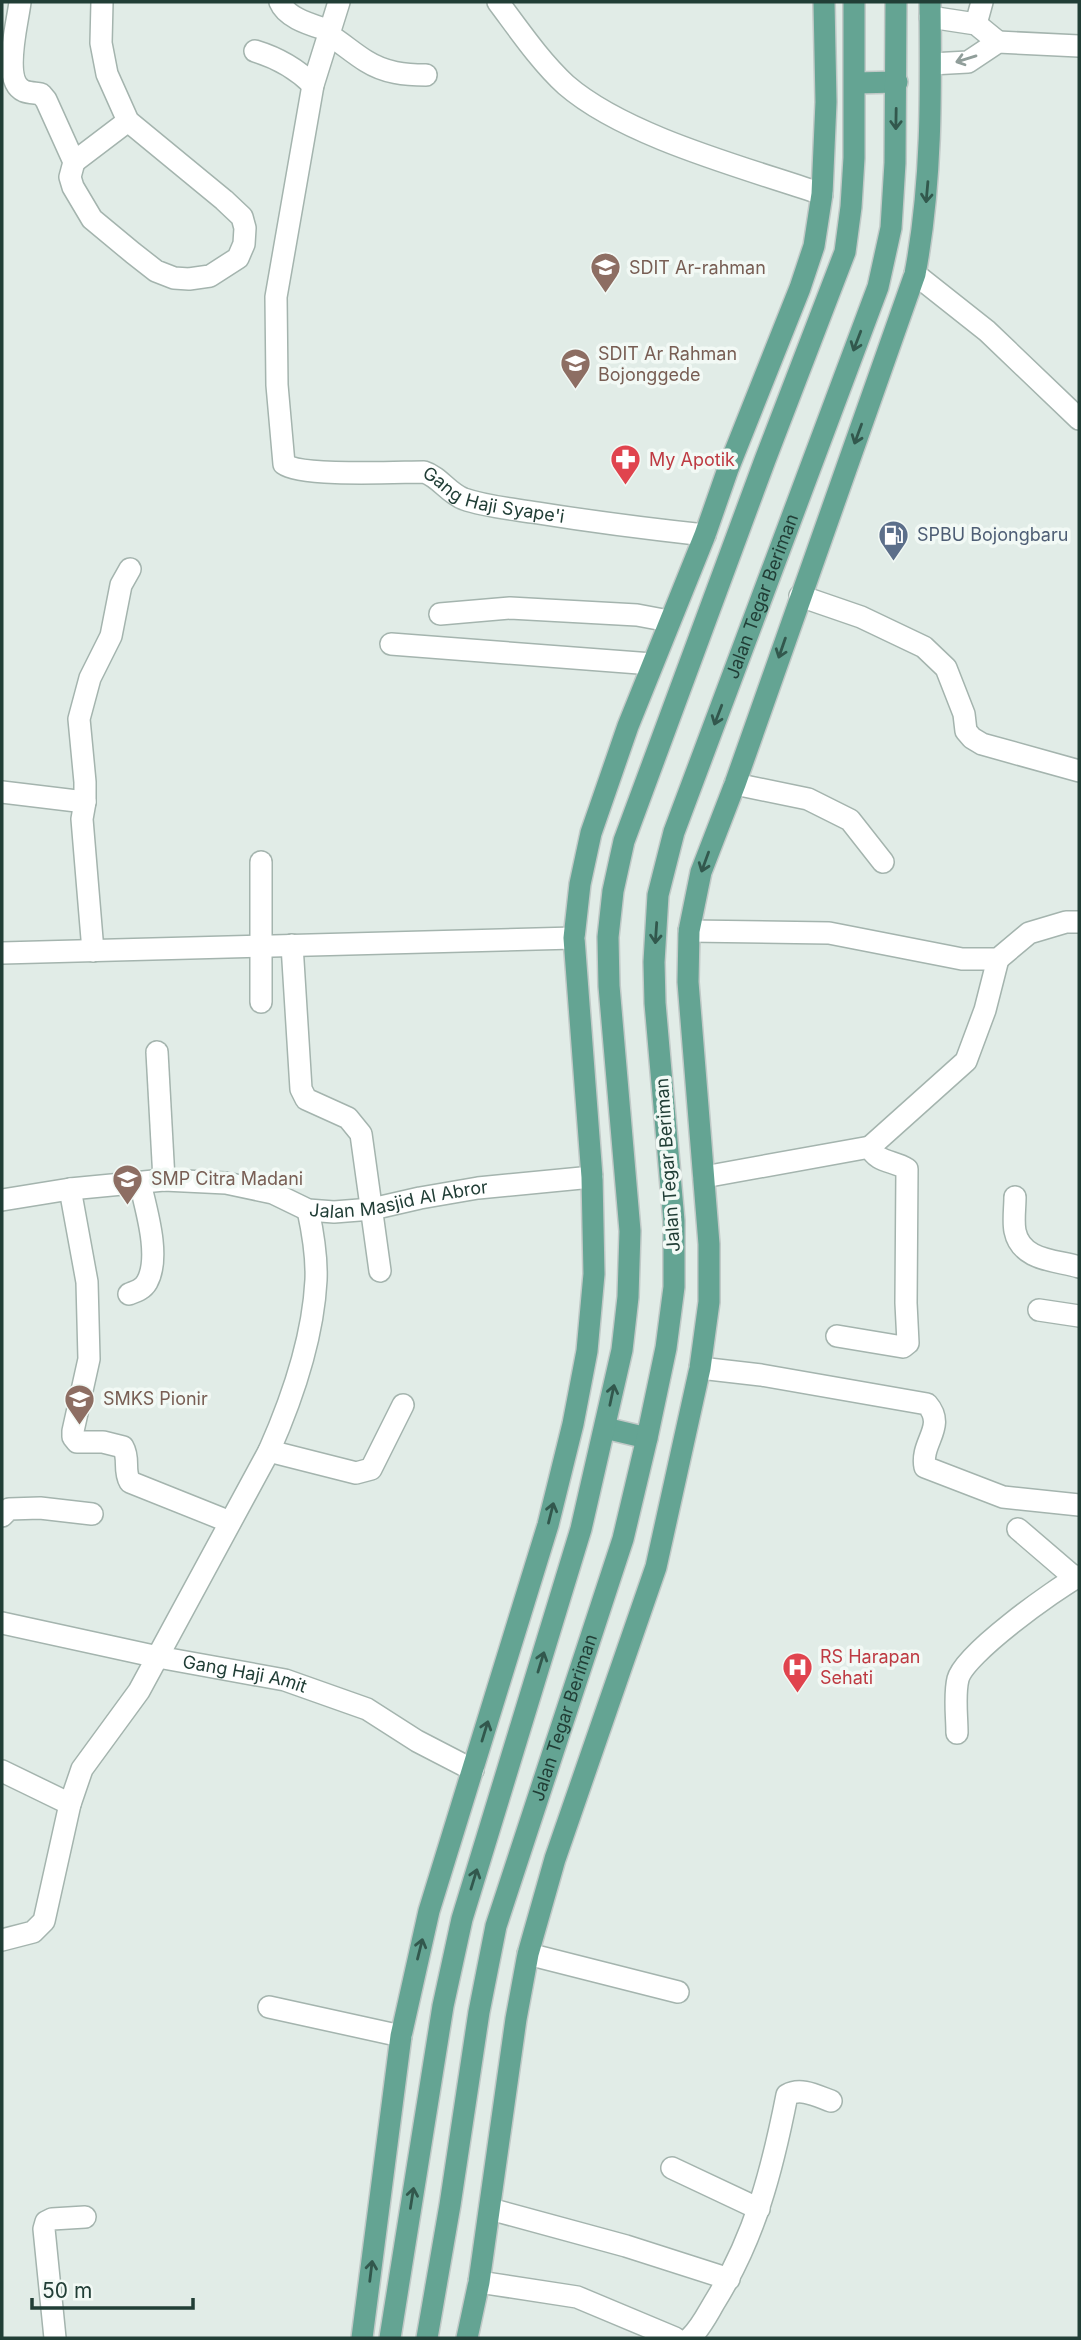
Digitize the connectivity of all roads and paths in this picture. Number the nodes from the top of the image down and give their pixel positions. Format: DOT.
graph roads {
  1 [pos="20,2"];
  2 [pos="97,2"];
  3 [pos="102,2"];
  4 [pos="280,2"];
  5 [pos="339,2"];
  6 [pos="498,2"];
  7 [pos="824,2"];
  8 [pos="854,2"];
  9 [pos="896,2"];
  10 [pos="982,2"];
  11 [pos="930,9"];
  12 [pos="976,24"];
  13 [pos="329,33"];
  14 [pos="998,43"];
  15 [pos="1079,46"];
  16 [pos="255,51"];
  17 [pos="931,64"];
  18 [pos="426,75"];
  19 [pos="897,82"];
  20 [pos="855,83"];
  21 [pos="313,85"];
  22 [pos="128,121"];
  23 [pos="74,162"];
  24 [pos="822,194"];
  25 [pos="915,274"];
  26 [pos="1079,419"];
  27 [pos="737,449"];
  28 [pos="765,460"];
  29 [pos="807,475"];
  30 [pos="839,486"];
  31 [pos="705,535"];
  32 [pos="130,569"];
  33 [pos="800,596"];
  34 [pos="440,614"];
  35 [pos="669,621"];
  36 [pos="391,644"];
  37 [pos="652,664"];
  38 [pos="1079,771"];
  39 [pos="734,784"];
  40 [pos="2,792"];
  41 [pos="85,802"];
  42 [pos="261,862"];
  43 [pos="883,862"];
  44 [pos="1079,922"];
  45 [pos="689,931"];
  46 [pos="574,938"];
  47 [pos="260,945"];
  48 [pos="292,945"];
  49 [pos="93,951"];
  50 [pos="2,953"];
  51 [pos="998,959"];
  52 [pos="261,1002"];
  53 [pos="157,1052"];
  54 [pos="694,1056"];
  55 [pos="666,1118"];
  56 [pos="870,1147"];
  57 [pos="592,1177"];
  58 [pos="704,1177"];
  59 [pos="164,1180"];
  60 [pos="140,1182"];
  61 [pos="70,1189"];
  62 [pos="1014,1198"];
  63 [pos="2,1200"];
  64 [pos="372,1209"];
  65 [pos="308,1210"];
  66 [pos="1079,1267"];
  67 [pos="380,1271"];
  68 [pos="129,1294"];
  69 [pos="1039,1310"];
  70 [pos="1079,1316"];
  71 [pos="837,1336"];
  72 [pos="699,1368"];
  73 [pos="403,1405"];
  74 [pos="606,1428"];
  75 [pos="647,1438"];
  76 [pos="269,1451"];
  77 [pos="1079,1505"];
  78 [pos="92,1514"];
  79 [pos="2,1516"];
  80 [pos="230,1522"];
  81 [pos="1018,1530"];
  82 [pos="1077,1577"];
  83 [pos="2,1623"];
  84 [pos="158,1657"];
  85 [pos="957,1733"];
  86 [pos="2,1770"];
  87 [pos="473,1770"];
  88 [pos="70,1804"];
  89 [pos="2,1940"];
  90 [pos="528,1954"];
  91 [pos="678,1992"];
  92 [pos="408,1998"];
  93 [pos="443,2006"];
  94 [pos="269,2007"];
  95 [pos="479,2012"];
  96 [pos="516,2019"];
  97 [pos="401,2036"];
  98 [pos="831,2101"];
  99 [pos="672,2168"];
  100 [pos="490,2209"];
  101 [pos="759,2209"];
  102 [pos="85,2217"];
  103 [pos="729,2279"];
  104 [pos="479,2281"];
  105 [pos="678,2337"];
  106 [pos="55,2338"];
  107 [pos="362,2338"];
  108 [pos="390,2338"];
  109 [pos="428,2338"];
  110 [pos="467,2338"];
  1 -- 23 [label="street"];
  2 -- 3 [label="street"];
  3 -- 22 [label="street"];
  4 -- 13 [label="street"];
  5 -- 13 [label="street"];
  6 -- 24 [label="street"];
  7 -- 24 [label="main road"];
  8 -- 20 [label="main road"];
  9 -- 19 [label="main road, Jalan Tegar Beriman"];
  10 -- 12 [label="street"];
  11 -- 12 [label="street"];
  11 -- 17 [label="main road, Jalan Tegar Beriman"];
  12 -- 14 [label="street"];
  13 -- 18 [label="street"];
  13 -- 21 [label="street"];
  14 -- 15 [label="street"];
  14 -- 17 [label="street, one-way"];
  16 -- 21 [label="street"];
  17 -- 25 [label="main road, Jalan Tegar Beriman, one-way"];
  19 -- 20 [label="main road"];
  19 -- 29 [label="main road, Jalan Tegar Beriman, one-way"];
  20 -- 28 [label="main road"];
  21 -- 31 [label="street, Gang Haji Syape'i"];
  22 -- 23 [label="street"];
  22 -- 23 [label="street"];
  24 -- 27 [label="main road"];
  25 -- 26 [label="street"];
  25 -- 30 [label="main road, Jalan Tegar Beriman, one-way"];
  27 -- 28 [label="main road"];
  27 -- 31 [label="main road"];
  74 -- 28 [label="main road, one-way"];
  29 -- 30 [label="main road"];
  29 -- 55 [label="main road, Jalan Tegar Beriman, one-way"];
  30 -- 33 [label="main road, Jalan Tegar Beriman"];
  31 -- 35 [label="main road"];
  32 -- 41 [label="street"];
  33 -- 38 [label="street"];
  33 -- 39 [label="main road, Jalan Tegar Beriman, one-way"];
  34 -- 35 [label="street"];
  35 -- 37 [label="main road"];
  36 -- 37 [label="street"];
  37 -- 46 [label="main road"];
  39 -- 43 [label="street"];
  39 -- 45 [label="main road, Jalan Tegar Beriman, one-way"];
  40 -- 41 [label="street"];
  41 -- 49 [label="street"];
  42 -- 47 [label="street"];
  44 -- 51 [label="street"];
  45 -- 51 [label="street"];
  45 -- 54 [label="main road, Jalan Tegar Beriman"];
  46 -- 48 [label="street"];
  46 -- 57 [label="main road"];
  47 -- 48 [label="street"];
  47 -- 49 [label="street"];
  47 -- 52 [label="street"];
  48 -- 64 [label="street"];
  49 -- 50 [label="street"];
  51 -- 56 [label="street"];
  53 -- 59 [label="street"];
  54 -- 55 [label="main road"];
  54 -- 58 [label="main road, Jalan Tegar Beriman"];
  55 -- 75 [label="main road, Jalan Tegar Beriman"];
  56 -- 58 [label="street"];
  56 -- 71 [label="street"];
  57 -- 64 [label="street, Jalan Masjid Al Abror"];
  87 -- 57 [label="main road, one-way"];
  58 -- 72 [label="main road, Jalan Tegar Beriman"];
  59 -- 60 [label="street, Jalan Masjid Al Abror"];
  59 -- 65 [label="street, Jalan Masjid Al Abror"];
  60 -- 61 [label="street, Jalan Masjid Al Abror"];
  60 -- 68 [label="street"];
  61 -- 63 [label="street, Jalan Masjid Al Abror"];
  61 -- 80 [label="street"];
  62 -- 66 [label="street"];
  64 -- 65 [label="street, Jalan Masjid Al Abror"];
  64 -- 67 [label="street"];
  65 -- 76 [label="street"];
  69 -- 70 [label="street"];
  72 -- 77 [label="street"];
  72 -- 90 [label="main road, Jalan Tegar Beriman"];
  73 -- 76 [label="street"];
  74 -- 75 [label="main road"];
  93 -- 74 [label="main road, one-way"];
  75 -- 95 [label="main road, Jalan Tegar Beriman"];
  76 -- 80 [label="street"];
  78 -- 79 [label="street"];
  80 -- 84 [label="street"];
  81 -- 82 [label="street"];
  82 -- 85 [label="street"];
  83 -- 84 [label="street, Gang Haji Amit"];
  84 -- 87 [label="street, Gang Haji Amit"];
  84 -- 88 [label="street"];
  86 -- 88 [label="street"];
  92 -- 87 [label="main road, one-way"];
  88 -- 89 [label="street"];
  90 -- 91 [label="street"];
  90 -- 96 [label="main road, Jalan Tegar Beriman"];
  92 -- 93 [label="main road"];
  92 -- 97 [label="main road"];
  108 -- 93 [label="main road, one-way"];
  94 -- 97 [label="street"];
  95 -- 96 [label="main road"];
  95 -- 109 [label="main road, Jalan Tegar Beriman"];
  96 -- 100 [label="main road, Jalan Tegar Beriman"];
  107 -- 97 [label="main road, one-way"];
  98 -- 101 [label="street"];
  99 -- 101 [label="street"];
  100 -- 103 [label="street"];
  100 -- 104 [label="main road, Jalan Tegar Beriman"];
  101 -- 103 [label="street"];
  102 -- 106 [label="street"];
  103 -- 105 [label="street"];
  104 -- 105 [label="street"];
  104 -- 110 [label="main road, Jalan Tegar Beriman"];
}
